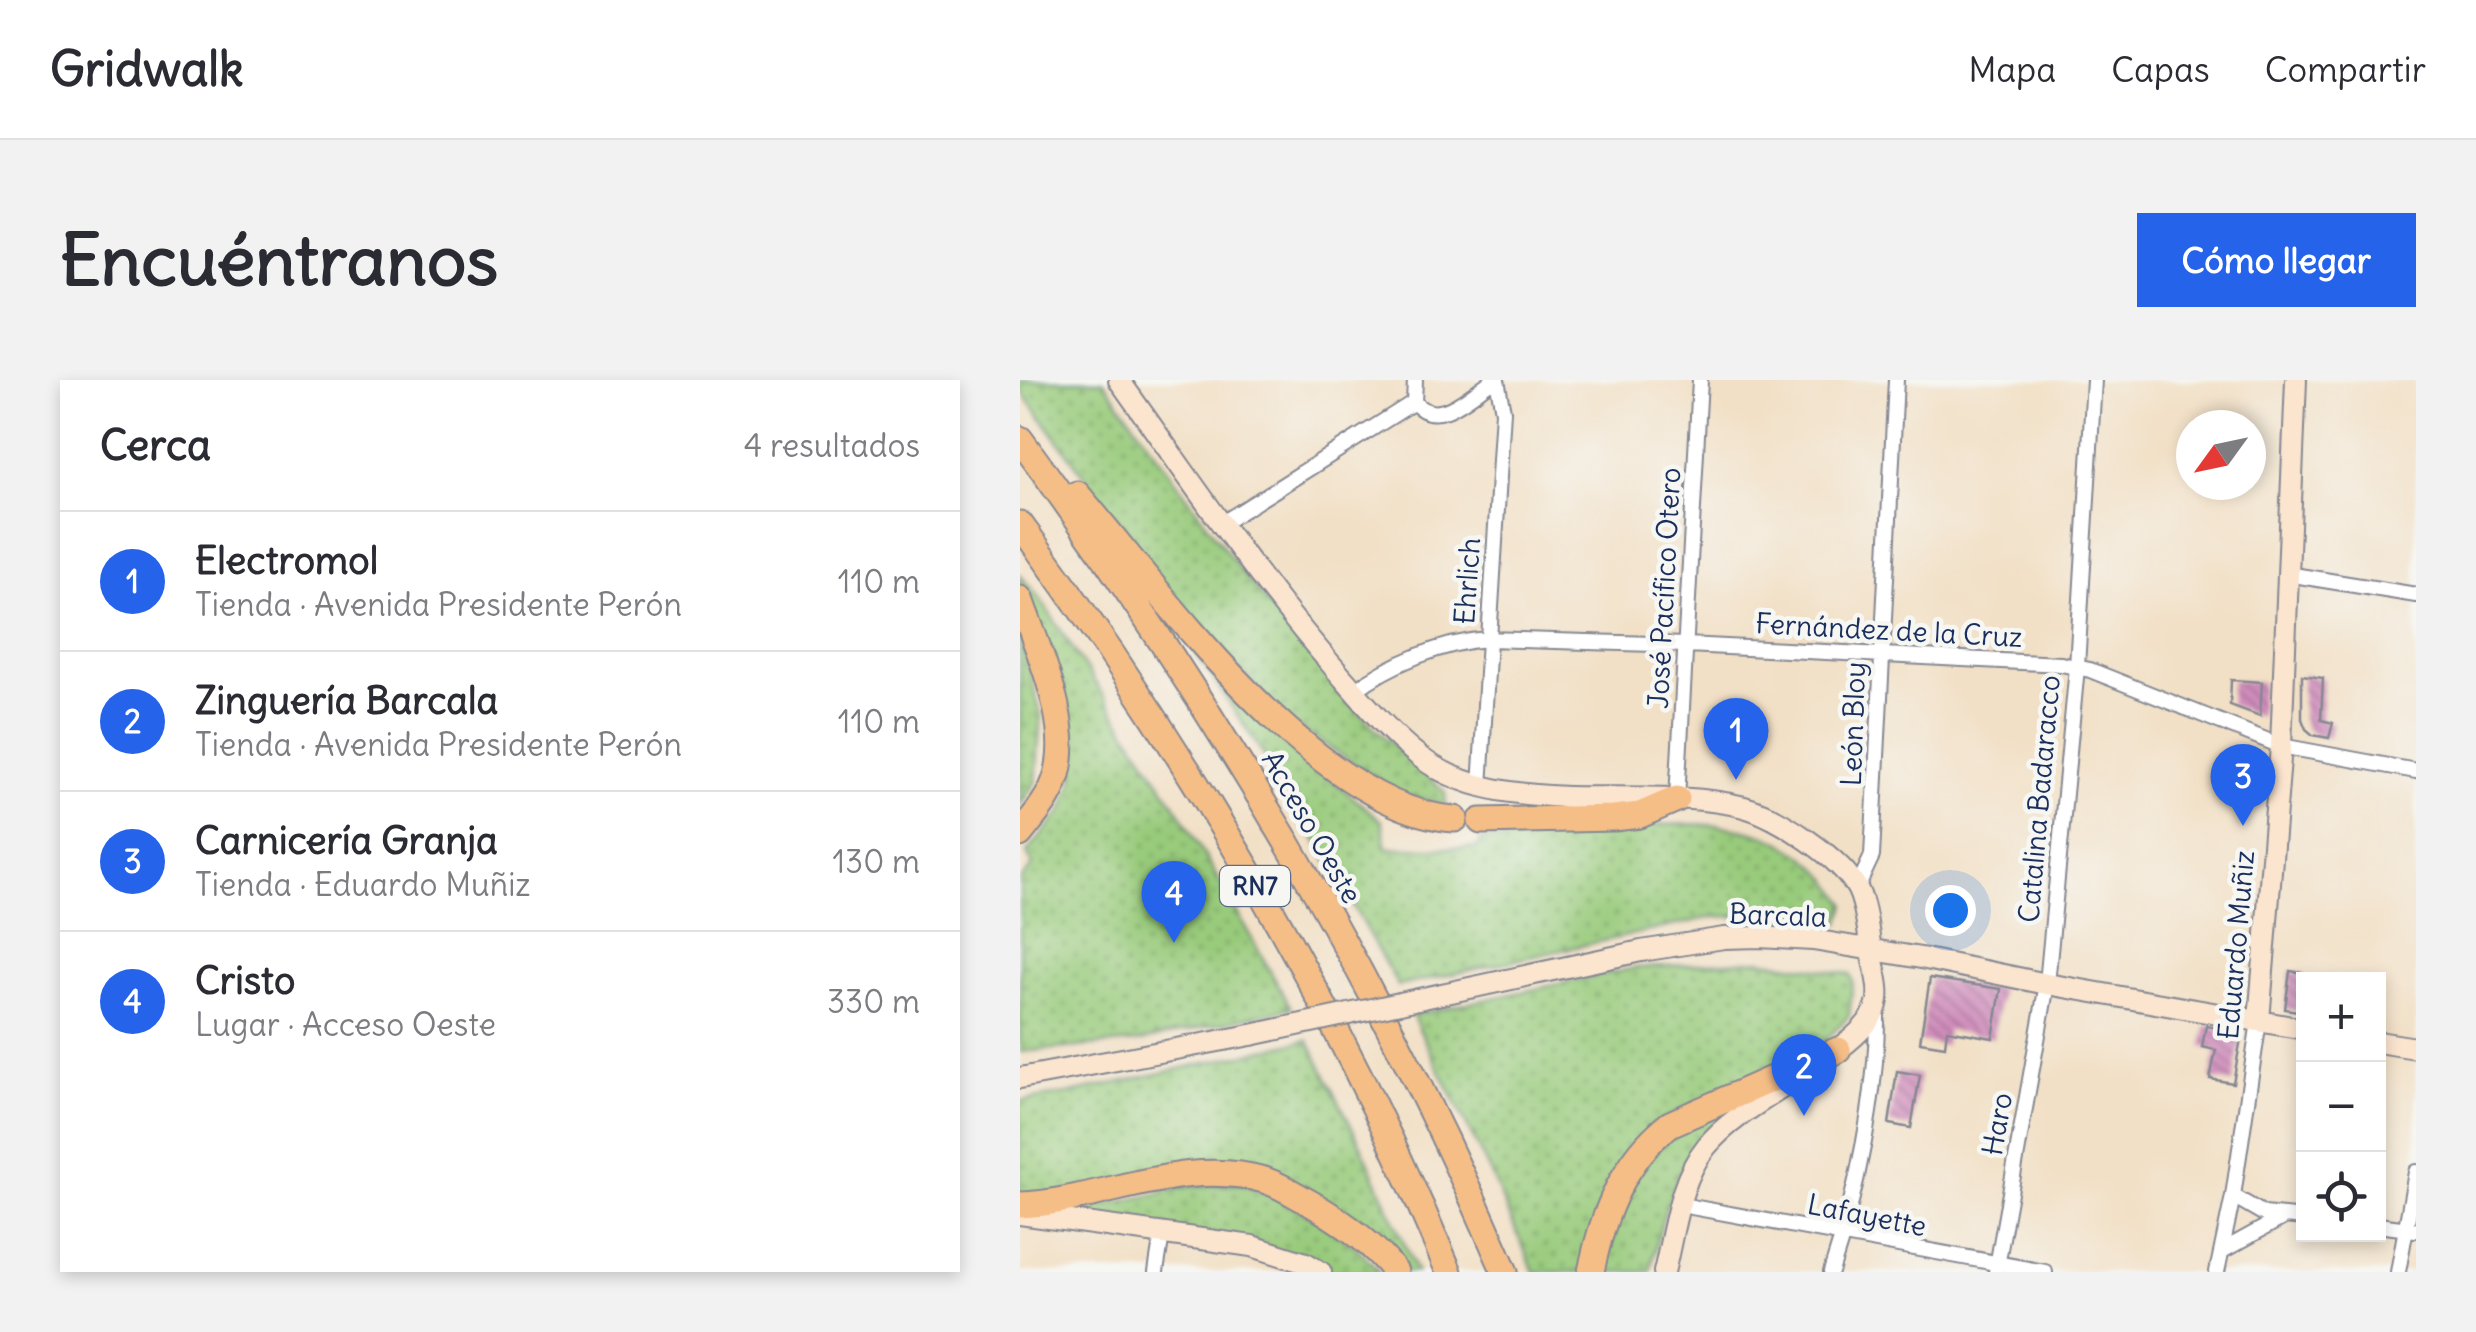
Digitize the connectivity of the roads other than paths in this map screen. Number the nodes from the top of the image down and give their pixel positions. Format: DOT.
graph roads {
  1 [pos="1119,380"];
  2 [pos="1415,380"];
  3 [pos="1495,380"];
  4 [pos="1700,380"];
  5 [pos="1896,380"];
  6 [pos="2094,380"];
  7 [pos="2296,380"];
  8 [pos="1414,402"];
  9 [pos="1020,426"];
  10 [pos="1020,439"];
  11 [pos="1020,524"];
  12 [pos="1221,524"];
  13 [pos="2287,574"];
  14 [pos="2416,595"];
  15 [pos="1020,599"];
  16 [pos="1488,639"];
  17 [pos="1687,645"];
  18 [pos="1881,656"];
  19 [pos="2077,667"];
  20 [pos="1354,691"];
  21 [pos="2281,746"];
  22 [pos="2416,771"];
  23 [pos="1480,787"];
  24 [pos="1677,800"];
  25 [pos="1020,834"];
  26 [pos="1857,888"];
  27 [pos="1871,950"];
  28 [pos="2047,984"];
  29 [pos="1878,1005"];
  30 [pos="2259,1021"];
  31 [pos="2296,1028"];
  32 [pos="2386,1043"];
  33 [pos="2416,1048"];
  34 [pos="1838,1050"];
  35 [pos="1020,1078"];
  36 [pos="2416,1172"];
  37 [pos="2233,1196"];
  38 [pos="1680,1205"];
  39 [pos="1020,1206"];
  40 [pos="1020,1214"];
  41 [pos="2282,1218"];
  42 [pos="2296,1218"];
  43 [pos="2386,1226"];
  44 [pos="2411,1229"];
  45 [pos="1162,1234"];
  46 [pos="1844,1235"];
  47 [pos="2222,1251"];
  48 [pos="1997,1269"];
  49 [pos="1156,1272"];
  50 [pos="1321,1272"];
  51 [pos="1395,1272"];
  52 [pos="1449,1272"];
  53 [pos="1505,1272"];
  54 [pos="1591,1272"];
  55 [pos="1664,1272"];
  56 [pos="1831,1272"];
  57 [pos="2045,1272"];
  58 [pos="2218,1272"];
  59 [pos="2398,1272"];
  1 -- 12 [label="street"];
  2 -- 8 [label="street"];
  3 -- 8 [label="street"];
  3 -- 16 [label="street, Ehrlich"];
  4 -- 17 [label="street, José Pacífico Otero"];
  5 -- 18 [label="street, León Bloy"];
  6 -- 19 [label="street, Catalina Badaracco"];
  7 -- 13 [label="street, Eduardo Muñiz"];
  8 -- 12 [label="street"];
  9 -- 24 [label="highway"];
  10 -- 53 [label="highway, Acceso Oeste / RN7"];
  11 -- 52 [label="highway, RN7"];
  12 -- 20 [label="street"];
  13 -- 14 [label="street"];
  13 -- 21 [label="street, Eduardo Muñiz"];
  15 -- 25 [label="highway"];
  16 -- 17 [label="street, Fernández de la Cruz"];
  16 -- 20 [label="street, Fernández de la Cruz"];
  16 -- 23 [label="street, Ehrlich"];
  17 -- 18 [label="street, Fernández de la Cruz"];
  17 -- 24 [label="street, José Pacífico Otero"];
  18 -- 19 [label="street, Fernández de la Cruz"];
  18 -- 26 [label="street, León Bloy"];
  19 -- 21 [label="street, Fernández de la Cruz"];
  19 -- 28 [label="street, Catalina Badaracco"];
  20 -- 23 [label="street"];
  21 -- 22 [label="street, Fernández de la Cruz"];
  21 -- 30 [label="street, Eduardo Muñiz"];
  23 -- 24 [label="street"];
  24 -- 26 [label="street"];
  26 -- 27 [label="street"];
  27 -- 28 [label="street, Barcala"];
  27 -- 29 [label="street"];
  27 -- 35 [label="street, Barcala, bridge"];
  28 -- 30 [label="street, Barcala"];
  28 -- 48 [label="street, Haro"];
  29 -- 34 [label="street"];
  29 -- 46 [label="street"];
  30 -- 31 [label="street, Barcala"];
  30 -- 37 [label="street, Eduardo Muñiz"];
  32 -- 33 [label="street"];
  34 -- 38 [label="street"];
  34 -- 54 [label="highway"];
  36 -- 44 [label="street"];
  37 -- 41 [label="street"];
  37 -- 47 [label="street, Eduardo Muñiz"];
  38 -- 46 [label="street, Lafayette"];
  38 -- 55 [label="street"];
  39 -- 51 [label="highway"];
  40 -- 45 [label="street"];
  41 -- 42 [label="street"];
  41 -- 47 [label="street"];
  43 -- 44 [label="street"];
  44 -- 59 [label="street"];
  45 -- 49 [label="street"];
  45 -- 50 [label="street"];
  46 -- 48 [label="street, Lafayette"];
  46 -- 56 [label="street"];
  47 -- 58 [label="street, Eduardo Muñiz"];
  48 -- 57 [label="street, Lafayette"];
}
